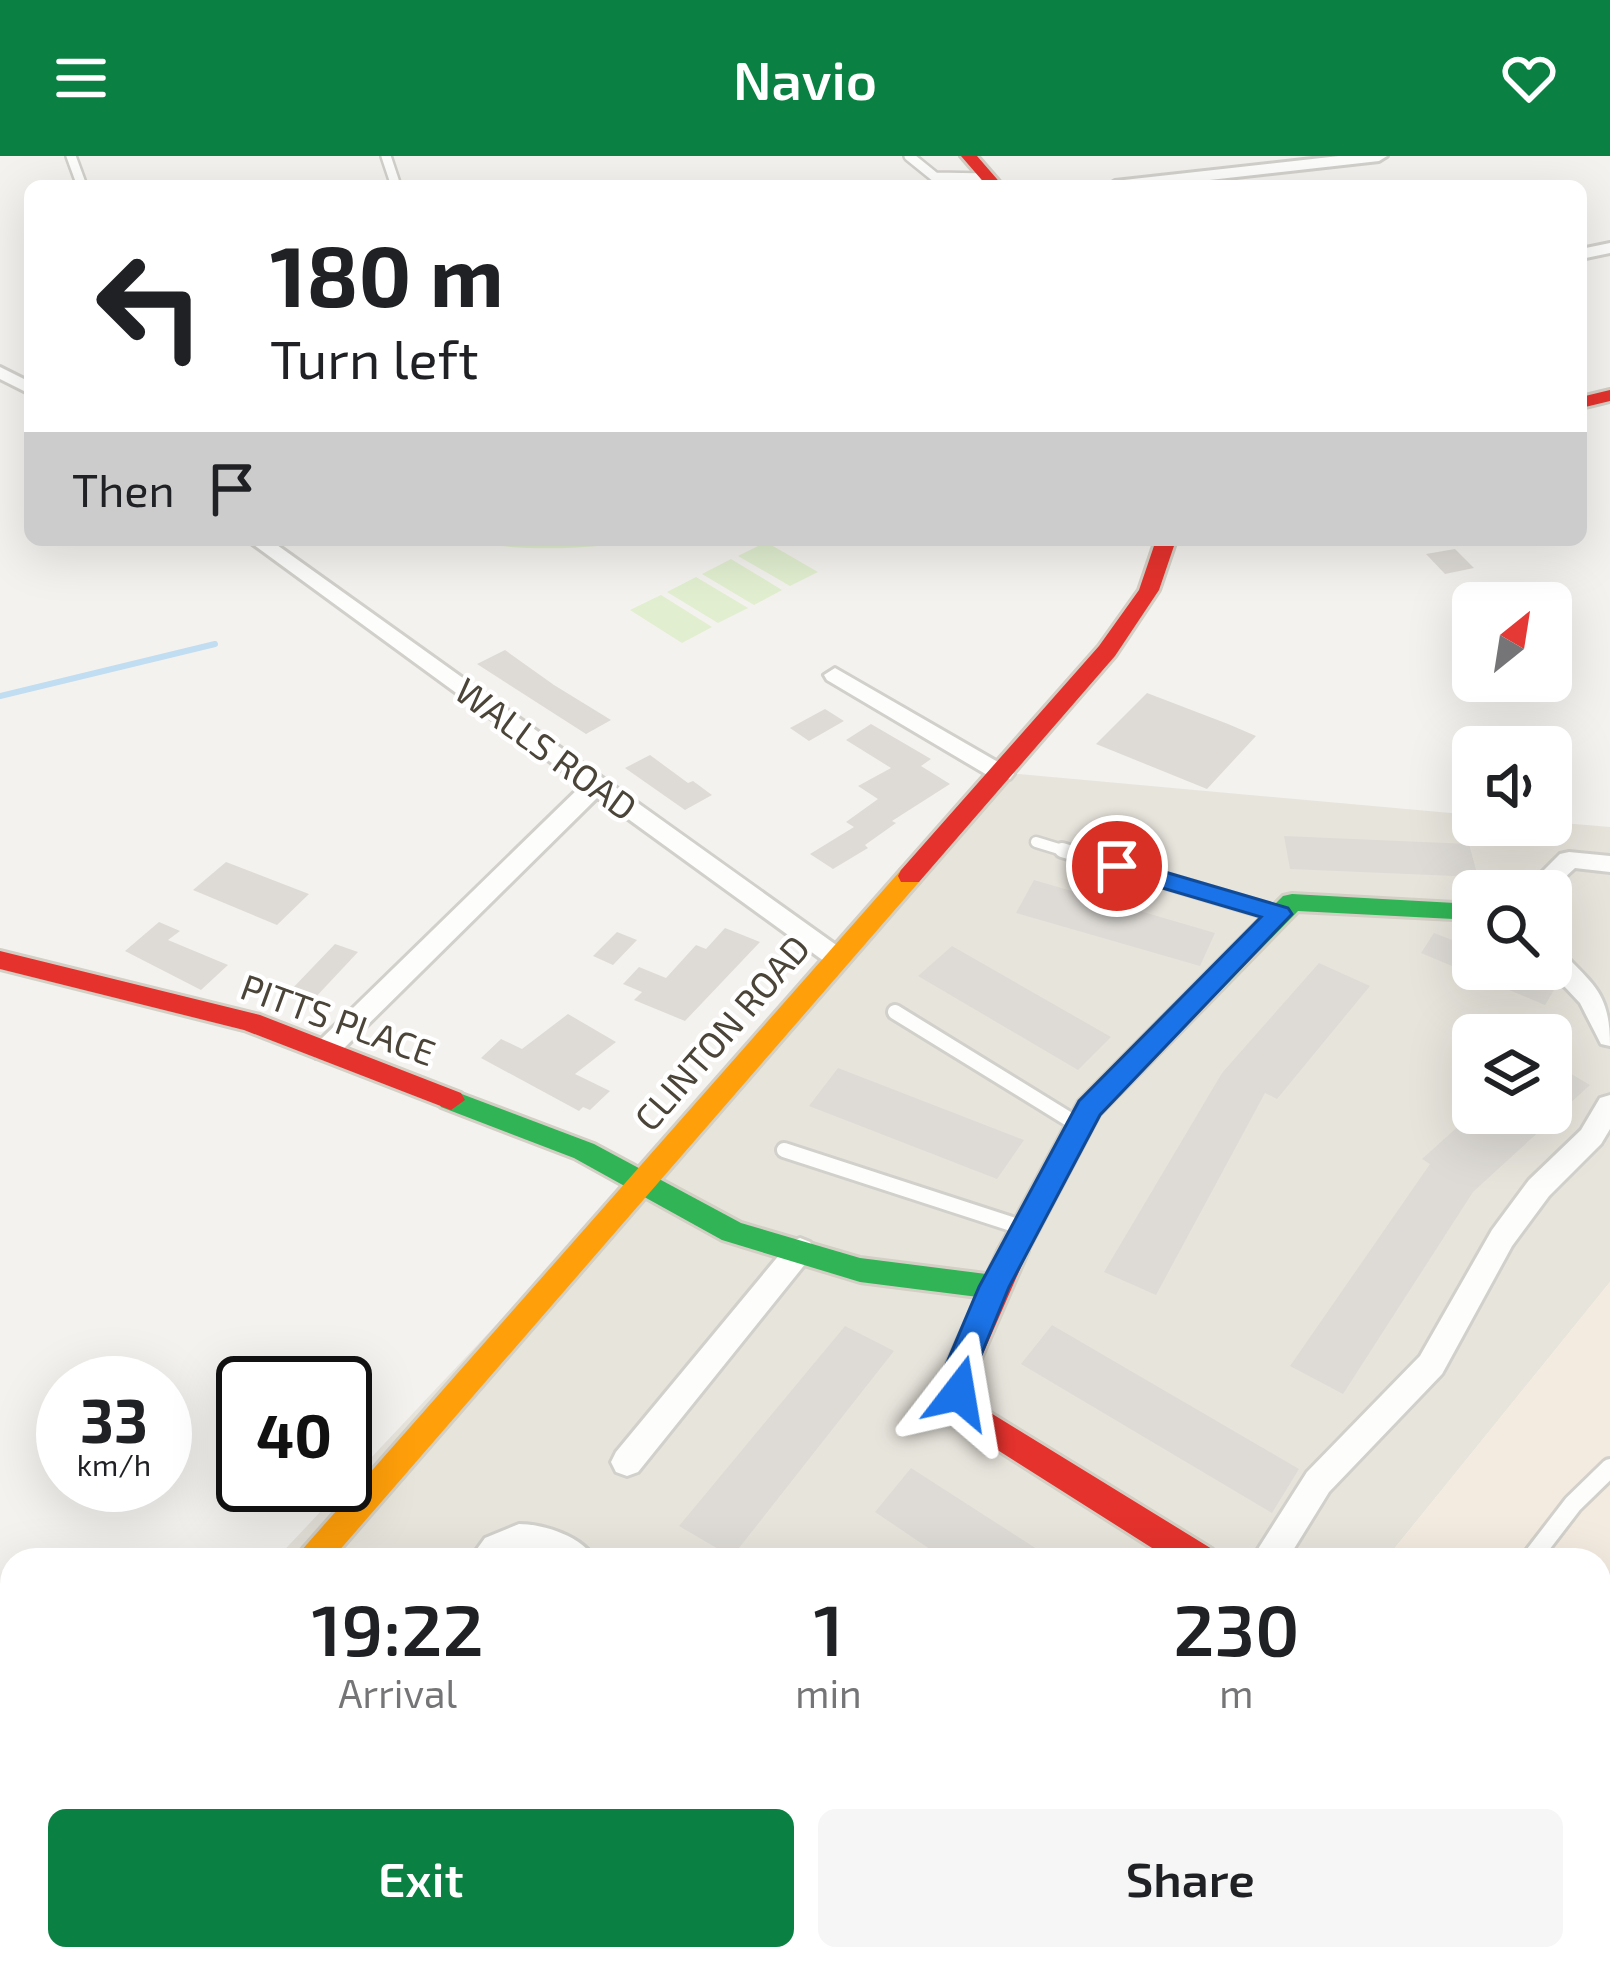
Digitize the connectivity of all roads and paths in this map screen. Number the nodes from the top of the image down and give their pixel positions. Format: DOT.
graph roads {
  1 [pos="909,156"];
  2 [pos="1379,156"];
  3 [pos="984,173"];
  4 [pos="1168,180"];
  5 [pos="265,546"];
  6 [pos="1164,546"];
  7 [pos="835,675"];
  8 [pos="1002,774"];
  9 [pos="595,786"];
  10 [pos="1036,842"];
  11 [pos="1610,864"];
  12 [pos="1558,870"];
  13 [pos="1452,911"];
  14 [pos="1280,914"];
  15 [pos="837,958"];
  16 [pos="0,960"];
  17 [pos="1572,978"];
  18 [pos="895,1012"];
  19 [pos="1610,1036"];
  20 [pos="326,1051"];
  21 [pos="1610,1105"];
  22 [pos="1080,1126"];
  23 [pos="784,1150"];
  24 [pos="642,1178"];
  25 [pos="1025,1228"];
  26 [pos="800,1250"];
  27 [pos="994,1287"];
  28 [pos="627,1462"];
  29 [pos="1610,1468"];
  30 [pos="320,1548"];
  31 [pos="496,1548"];
  32 [pos="558,1548"];
  33 [pos="1181,1548"];
  34 [pos="1276,1548"];
  35 [pos="1539,1548"];
  1 -- 3 [label="lane"];
  2 -- 4 [label="street"];
  5 -- 9 [label="street, WALLS ROAD"];
  6 -- 8 [label="street, CLINTON ROAD"];
  7 -- 8 [label="street"];
  8 -- 15 [label="street, CLINTON ROAD"];
  9 -- 15 [label="street, WALLS ROAD"];
  9 -- 20 [label="street"];
  10 -- 14 [label="lane"];
  11 -- 12 [label="street"];
  13 -- 14 [label="street"];
  14 -- 22 [label="street"];
  15 -- 24 [label="street, CLINTON ROAD"];
  16 -- 20 [label="street, PITTS PLACE"];
  17 -- 19 [label="street"];
  18 -- 22 [label="lane"];
  20 -- 24 [label="street, PITTS PLACE"];
  21 -- 34 [label="street"];
  22 -- 25 [label="street"];
  23 -- 25 [label="lane"];
  24 -- 26 [label="street, PITTS PLACE"];
  24 -- 30 [label="street, CLINTON ROAD"];
  25 -- 27 [label="street"];
  26 -- 27 [label="street, PITTS PLACE"];
  26 -- 28 [label="street"];
  27 -- 33 [label="street"];
  29 -- 35 [label="lane"];
  31 -- 32 [label="street"];
}
